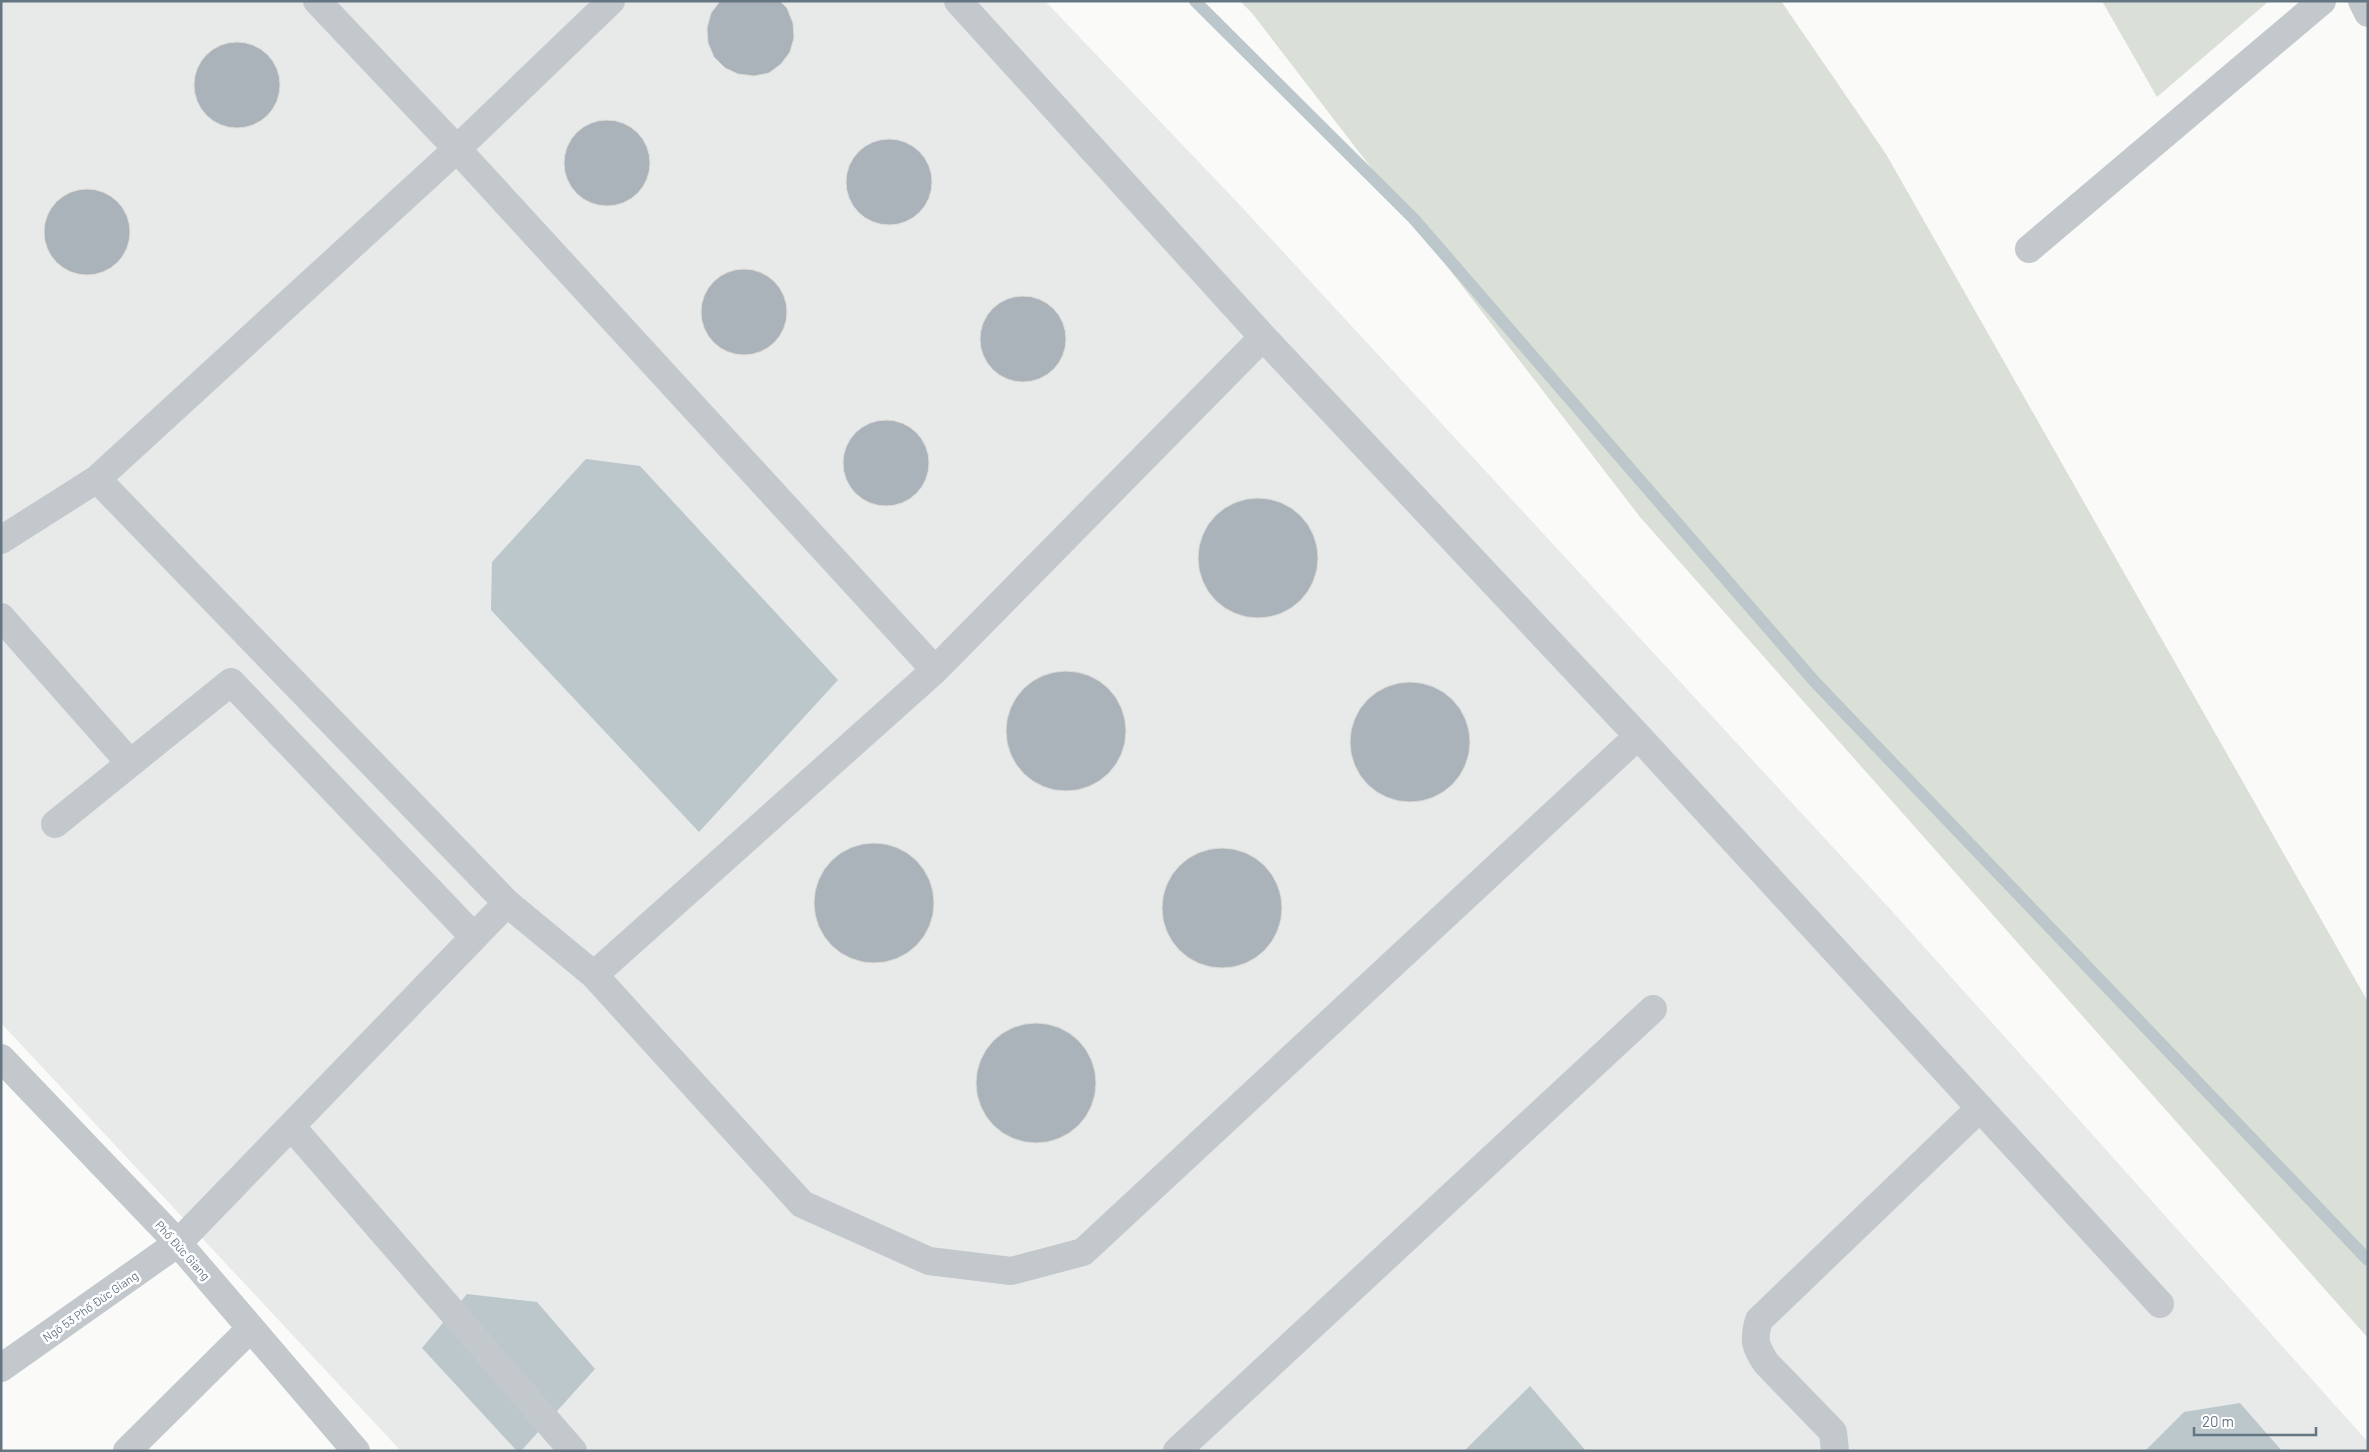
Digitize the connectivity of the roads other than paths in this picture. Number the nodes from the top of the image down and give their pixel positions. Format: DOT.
graph roads {
  1 [pos="317,1"];
  2 [pos="611,1"];
  3 [pos="958,1"];
  4 [pos="2322,1"];
  5 [pos="2362,1"];
  6 [pos="2368,13"];
  7 [pos="457,149"];
  8 [pos="2029,249"];
  9 [pos="1264,337"];
  10 [pos="97,479"];
  11 [pos="1,540"];
  12 [pos="1,617"];
  13 [pos="935,670"];
  14 [pos="1638,736"];
  15 [pos="130,763"];
  16 [pos="55,824"];
  17 [pos="507,903"];
  18 [pos="474,938"];
  19 [pos="594,975"];
  20 [pos="1653,1010"];
  21 [pos="1,1058"];
  22 [pos="1980,1108"];
  23 [pos="292,1126"];
  24 [pos="178,1243"];
  25 [pos="2160,1304"];
  26 [pos="251,1328"];
  27 [pos="1,1368"];
  28 [pos="127,1451"];
  29 [pos="356,1451"];
  30 [pos="573,1451"];
  31 [pos="1177,1451"];
  32 [pos="1835,1451"];
  1 -- 7 [label="street"];
  2 -- 7 [label="street"];
  3 -- 9 [label="street"];
  4 -- 8 [label="street"];
  5 -- 6 [label="street"];
  7 -- 10 [label="street"];
  7 -- 13 [label="street"];
  9 -- 13 [label="street"];
  9 -- 14 [label="street"];
  10 -- 11 [label="street"];
  10 -- 17 [label="street"];
  12 -- 15 [label="street"];
  13 -- 19 [label="street"];
  14 -- 19 [label="street"];
  14 -- 22 [label="street"];
  15 -- 16 [label="street"];
  15 -- 18 [label="street"];
  17 -- 18 [label="street, Ngõ 53 Phố Đức Giang"];
  17 -- 19 [label="street"];
  18 -- 23 [label="street, Ngõ 53 Phố Đức Giang"];
  20 -- 31 [label="street"];
  21 -- 24 [label="street, Phố Đức Giang"];
  22 -- 25 [label="street"];
  22 -- 32 [label="street"];
  23 -- 24 [label="street, Ngõ 53 Phố Đức Giang"];
  23 -- 30 [label="street"];
  24 -- 26 [label="street, Phố Đức Giang"];
  24 -- 27 [label="street, Ngõ 53 Phố Đức Giang"];
  26 -- 28 [label="street"];
  26 -- 29 [label="street, Phố Đức Giang"];
}
